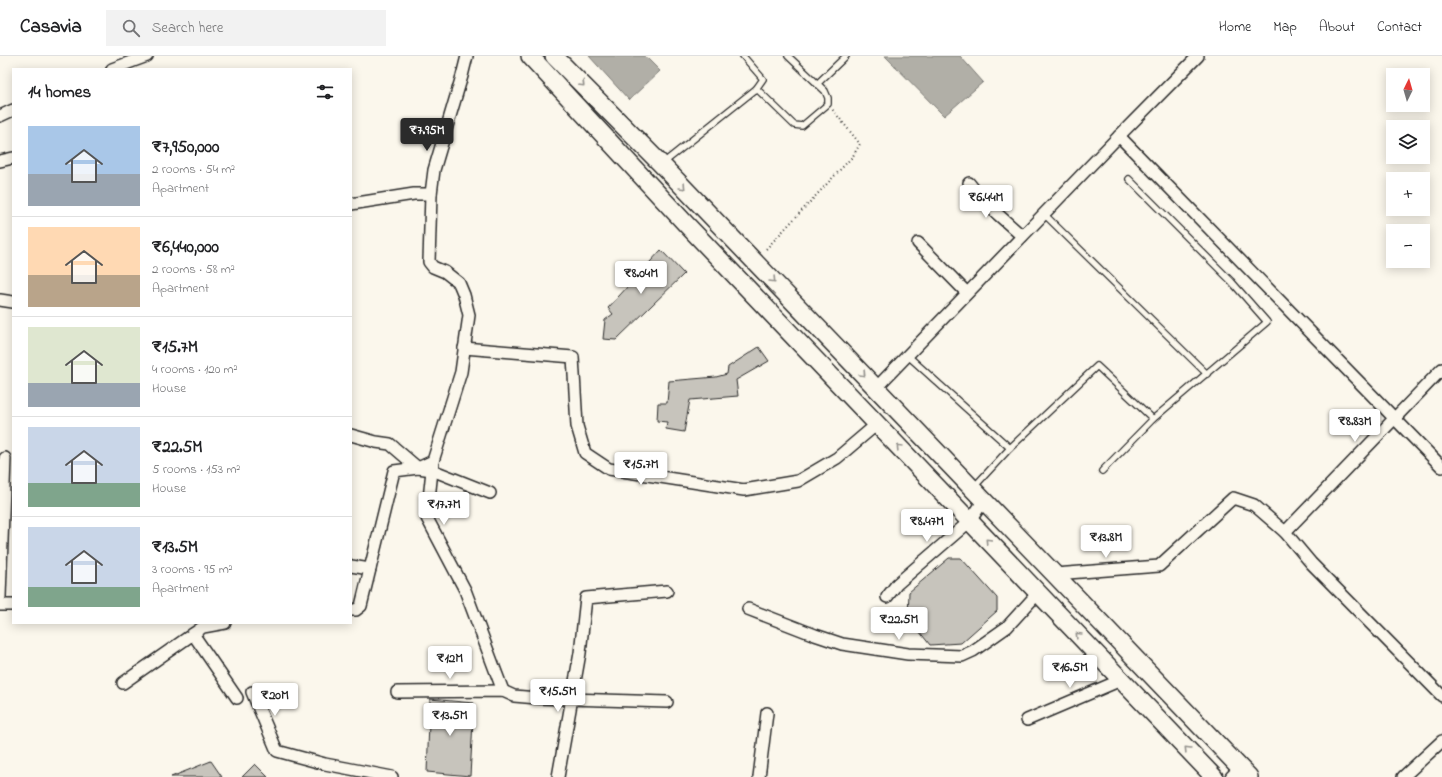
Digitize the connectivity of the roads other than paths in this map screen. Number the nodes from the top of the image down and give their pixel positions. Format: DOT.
graph roads {
  1 [pos="147,56"];
  2 [pos="467,56"];
  3 [pos="530,56"];
  4 [pos="554,56"];
  5 [pos="743,56"];
  6 [pos="788,56"];
  7 [pos="846,56"];
  8 [pos="1198,56"];
  9 [pos="115,68"];
  10 [pos="817,84"];
  11 [pos="756,89"];
  12 [pos="12,110"];
  13 [pos="0,116"];
  14 [pos="1118,136"];
  15 [pos="12,158"];
  16 [pos="0,161"];
  17 [pos="661,164"];
  18 [pos="1129,179"];
  19 [pos="969,183"];
  20 [pos="431,194"];
  21 [pos="352,204"];
  22 [pos="1044,214"];
  23 [pos="1022,236"];
  24 [pos="918,243"];
  25 [pos="967,294"];
  26 [pos="0,300"];
  27 [pos="12,302"];
  28 [pos="464,348"];
  29 [pos="908,355"];
  30 [pos="1442,370"];
  31 [pos="1206,374"];
  32 [pos="876,388"];
  33 [pos="1153,419"];
  34 [pos="1394,419"];
  35 [pos="877,424"];
  36 [pos="352,435"];
  37 [pos="1010,448"];
  38 [pos="6,458"];
  39 [pos="432,465"];
  40 [pos="1442,467"];
  41 [pos="418,468"];
  42 [pos="1102,472"];
  43 [pos="490,493"];
  44 [pos="978,494"];
  45 [pos="970,521"];
  46 [pos="1285,532"];
  47 [pos="352,566"];
  48 [pos="370,569"];
  49 [pos="1054,574"];
  50 [pos="667,591"];
  51 [pos="1038,593"];
  52 [pos="0,597"];
  53 [pos="887,597"];
  54 [pos="0,605"];
  55 [pos="12,605"];
  56 [pos="748,609"];
  57 [pos="352,610"];
  58 [pos="195,624"];
  59 [pos="220,624"];
  60 [pos="203,627"];
  61 [pos="193,634"];
  62 [pos="1121,680"];
  63 [pos="123,683"];
  64 [pos="503,691"];
  65 [pos="252,692"];
  66 [pos="397,692"];
  67 [pos="1442,696"];
  68 [pos="237,698"];
  69 [pos="572,699"];
  70 [pos="668,702"];
  71 [pos="767,713"];
  72 [pos="1027,720"];
  73 [pos="1442,741"];
  74 [pos="1240,774"];
  75 [pos="392,777"];
  76 [pos="558,777"];
  77 [pos="759,777"];
  78 [pos="1214,777"];
  79 [pos="1403,777"];
  1 -- 9 [label="street"];
  2 -- 20 [label="street"];
  3 -- 35 [label="main road"];
  4 -- 17 [label="main road, one-way"];
  5 -- 11 [label="lane"];
  6 -- 10 [label="lane"];
  7 -- 10 [label="lane"];
  8 -- 14 [label="street"];
  10 -- 11 [label="lane"];
  11 -- 17 [label="lane"];
  12 -- 13 [label="street"];
  14 -- 22 [label="street"];
  14 -- 34 [label="street"];
  15 -- 16 [label="street"];
  17 -- 32 [label="main road, one-way"];
  18 -- 31 [label="lane"];
  19 -- 23 [label="street"];
  20 -- 21 [label="street"];
  20 -- 28 [label="street"];
  22 -- 23 [label="street"];
  22 -- 31 [label="lane"];
  23 -- 25 [label="street"];
  24 -- 25 [label="street"];
  25 -- 29 [label="street"];
  26 -- 27 [label="street"];
  28 -- 35 [label="street"];
  28 -- 39 [label="street"];
  29 -- 32 [label="street"];
  29 -- 37 [label="lane"];
  30 -- 34 [label="street"];
  31 -- 33 [label="lane"];
  32 -- 44 [label="main road"];
  33 -- 37 [label="lane"];
  33 -- 42 [label="lane"];
  34 -- 40 [label="street"];
  34 -- 46 [label="street"];
  45 -- 35 [label="main road, one-way"];
  36 -- 41 [label="street"];
  37 -- 44 [label="lane"];
  38 -- 52 [label="street"];
  39 -- 41 [label="street"];
  39 -- 43 [label="street"];
  39 -- 64 [label="street"];
  41 -- 48 [label="street"];
  44 -- 45 [label="street"];
  44 -- 49 [label="main road"];
  51 -- 45 [label="main road, one-way"];
  45 -- 53 [label="street"];
  46 -- 49 [label="street"];
  46 -- 67 [label="street"];
  47 -- 48 [label="street"];
  48 -- 57 [label="street"];
  49 -- 74 [label="main road"];
  50 -- 69 [label="street"];
  51 -- 56 [label="street"];
  62 -- 51 [label="main road, one-way"];
  54 -- 55 [label="street"];
  58 -- 60 [label="street"];
  59 -- 60 [label="street"];
  60 -- 61 [label="street"];
  61 -- 63 [label="street"];
  61 -- 68 [label="street"];
  62 -- 72 [label="street"];
  78 -- 62 [label="main road, one-way"];
  64 -- 66 [label="street"];
  64 -- 69 [label="street"];
  65 -- 75 [label="street"];
  69 -- 70 [label="street"];
  69 -- 76 [label="street"];
  71 -- 77 [label="street"];
  73 -- 79 [label="street"];
}
